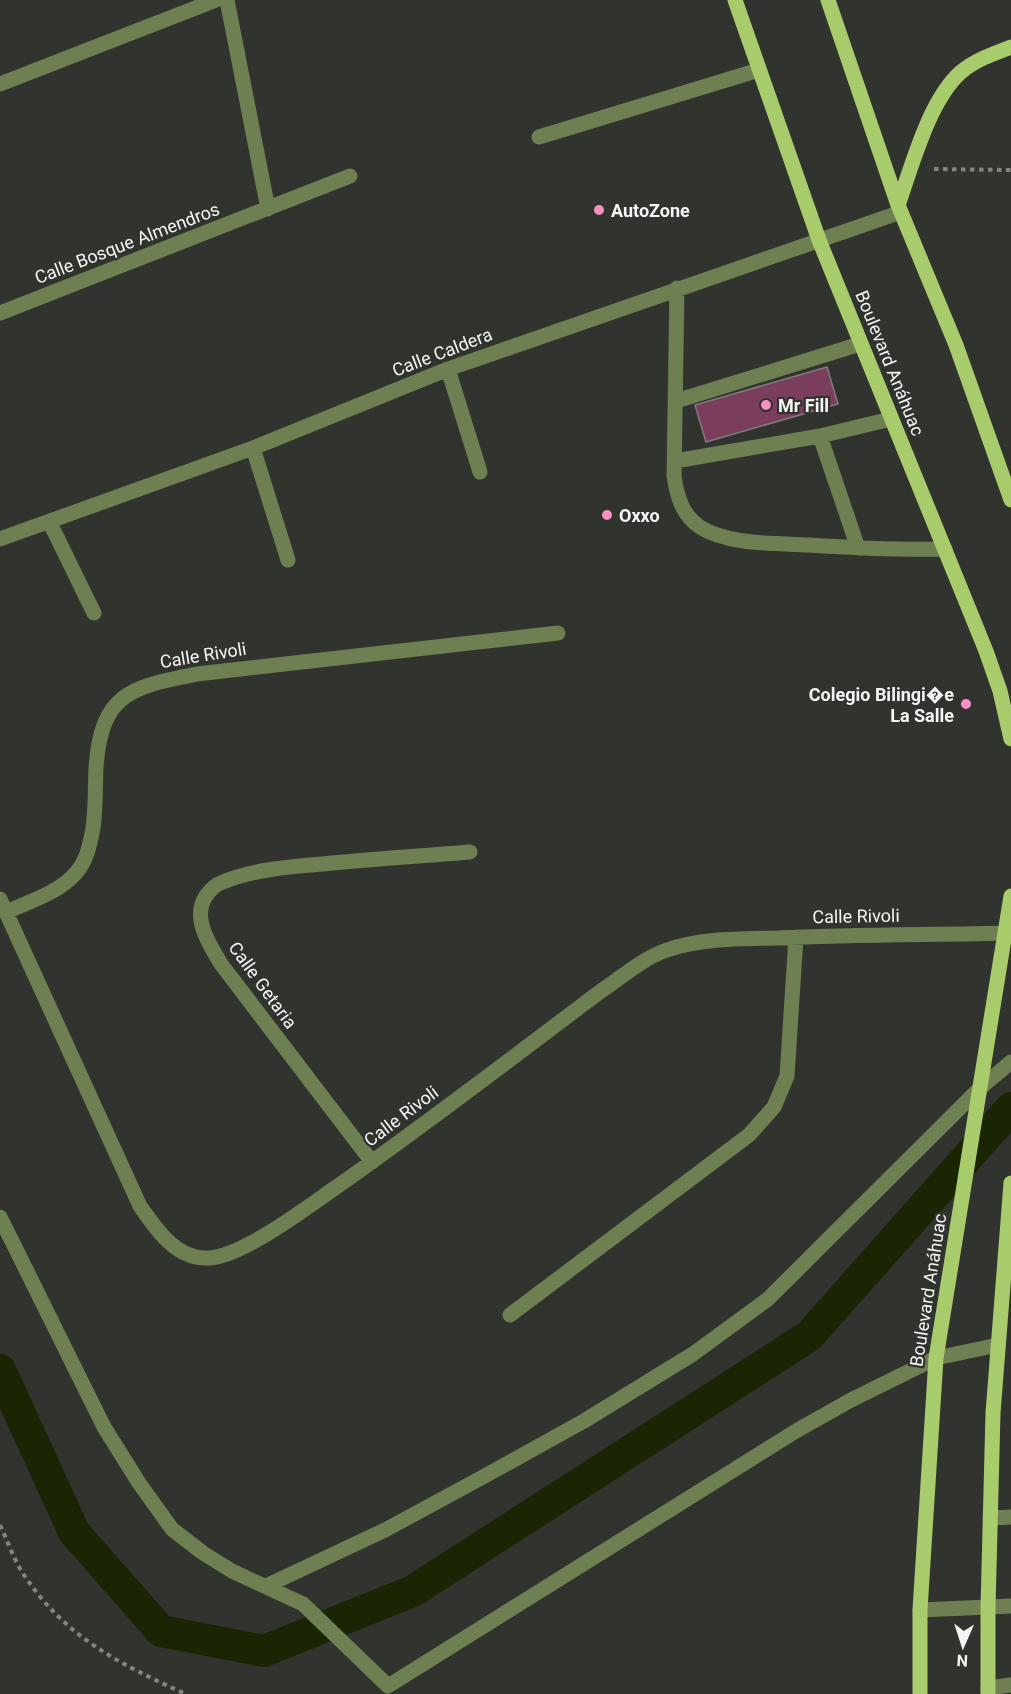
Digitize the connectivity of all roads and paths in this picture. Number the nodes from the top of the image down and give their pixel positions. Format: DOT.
graph roads {
  1 [pos="216,0"];
  2 [pos="227,0"];
  3 [pos="735,0"];
  4 [pos="828,0"];
  5 [pos="1011,47"];
  6 [pos="759,70"];
  7 [pos="0,84"];
  8 [pos="539,137"];
  9 [pos="911,169"];
  10 [pos="1011,170"];
  11 [pos="350,176"];
  12 [pos="268,209"];
  13 [pos="899,209"];
  14 [pos="819,240"];
  15 [pos="677,288"];
  16 [pos="0,313"];
  17 [pos="860,344"];
  18 [pos="448,369"];
  19 [pos="676,401"];
  20 [pos="891,418"];
  21 [pos="820,436"];
  22 [pos="253,448"];
  23 [pos="675,461"];
  24 [pos="480,472"];
  25 [pos="1011,500"];
  26 [pos="50,523"];
  27 [pos="0,539"];
  28 [pos="858,548"];
  29 [pos="945,549"];
  30 [pos="288,560"];
  31 [pos="94,614"];
  32 [pos="558,633"];
  33 [pos="1011,739"];
  34 [pos="470,852"];
  35 [pos="1011,896"];
  36 [pos="4,905"];
  37 [pos="1008,933"];
  38 [pos="796,937"];
  39 [pos="1011,1062"];
  40 [pos="980,1089"];
  41 [pos="372,1162"];
  42 [pos="1011,1183"];
  43 [pos="0,1217"];
  44 [pos="510,1315"];
  45 [pos="998,1345"];
  46 [pos="936,1358"];
  47 [pos="990,1518"];
  48 [pos="1011,1518"];
  49 [pos="0,1525"];
  50 [pos="266,1586"];
  51 [pos="1011,1606"];
  52 [pos="988,1608"];
  53 [pos="920,1610"];
  54 [pos="1011,1685"];
  55 [pos="988,1691"];
  56 [pos="186,1694"];
  57 [pos="920,1694"];
  1 -- 7 [label="street"];
  2 -- 12 [label="street"];
  3 -- 6 [label="main road, Boulevard Anáhuac"];
  4 -- 13 [label="main road"];
  5 -- 9 [label="main road"];
  6 -- 8 [label="street"];
  6 -- 14 [label="main road, Boulevard Anáhuac"];
  9 -- 10 [label="path"];
  9 -- 13 [label="main road"];
  11 -- 12 [label="street, Calle Bosque Almendros"];
  12 -- 16 [label="street, Calle Bosque Almendros"];
  13 -- 14 [label="street, Calle Caldera"];
  13 -- 25 [label="main road"];
  14 -- 15 [label="street, Calle Caldera"];
  14 -- 17 [label="main road, Boulevard Anáhuac"];
  15 -- 18 [label="street, Calle Caldera"];
  15 -- 19 [label="street"];
  17 -- 19 [label="street"];
  17 -- 20 [label="main road, Boulevard Anáhuac"];
  18 -- 22 [label="street, Calle Caldera"];
  18 -- 24 [label="street"];
  19 -- 23 [label="street"];
  20 -- 21 [label="street"];
  20 -- 29 [label="main road, Boulevard Anáhuac"];
  21 -- 23 [label="street"];
  21 -- 28 [label="street"];
  22 -- 26 [label="street, Calle Caldera"];
  22 -- 30 [label="street"];
  23 -- 28 [label="street"];
  26 -- 27 [label="street, Calle Caldera"];
  26 -- 31 [label="street"];
  28 -- 29 [label="street"];
  29 -- 33 [label="main road, Boulevard Anáhuac"];
  32 -- 36 [label="street, Calle Rivoli"];
  34 -- 41 [label="street, Calle Getaria"];
  35 -- 37 [label="main road, Boulevard Anáhuac"];
  36 -- 41 [label="street, Calle Rivoli"];
  37 -- 38 [label="street, Calle Rivoli"];
  37 -- 40 [label="main road, Boulevard Anáhuac"];
  38 -- 41 [label="street, Calle Rivoli"];
  38 -- 44 [label="street"];
  39 -- 40 [label="street"];
  40 -- 46 [label="main road, Boulevard Anáhuac"];
  40 -- 50 [label="street"];
  42 -- 45 [label="main road"];
  43 -- 50 [label="street"];
  45 -- 46 [label="street"];
  45 -- 47 [label="main road"];
  46 -- 50 [label="street"];
  46 -- 53 [label="main road, Boulevard Anáhuac"];
  47 -- 48 [label="street"];
  47 -- 52 [label="main road"];
  49 -- 56 [label="path"];
  51 -- 52 [label="street"];
  52 -- 53 [label="street"];
  52 -- 55 [label="main road"];
  53 -- 57 [label="main road, Boulevard Anáhuac"];
  54 -- 55 [label="street"];
}
